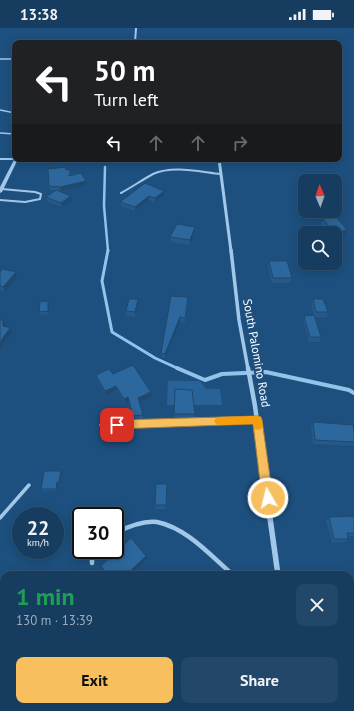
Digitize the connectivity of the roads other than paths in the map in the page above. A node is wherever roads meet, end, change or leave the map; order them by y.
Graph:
1 (136, 28) edge
2 (135, 40) edge
3 (0, 59) edge
4 (12, 59) edge
5 (0, 110) edge
6 (12, 112) edge
7 (0, 133) edge
8 (12, 134) edge
9 (0, 159) edge
10 (12, 159) edge
11 (15, 162) edge
12 (219, 162) edge
13 (221, 174) junction
14 (1, 191) edge
15 (121, 193) dead end
16 (0, 200) edge
17 (257, 420) junction
18 (101, 425) dead end
19 (29, 485) dead end
20 (0, 518) edge
21 (124, 528) edge
22 (92, 559) edge
23 (92, 564) dead end
24 (229, 571) edge
25 (277, 571) edge

1 - 2 street
3 - 4 street
5 - 6 lane
7 - 8 lane
9 - 10 lane
11 - 14 street
12 - 13 street, South Palomino Road
13 - 15 lane
13 - 17 street, South Palomino Road
14 - 16 lane
17 - 18 lane
17 - 25 street, South Palomino Road
19 - 20 lane
21 - 24 lane
22 - 23 lane

